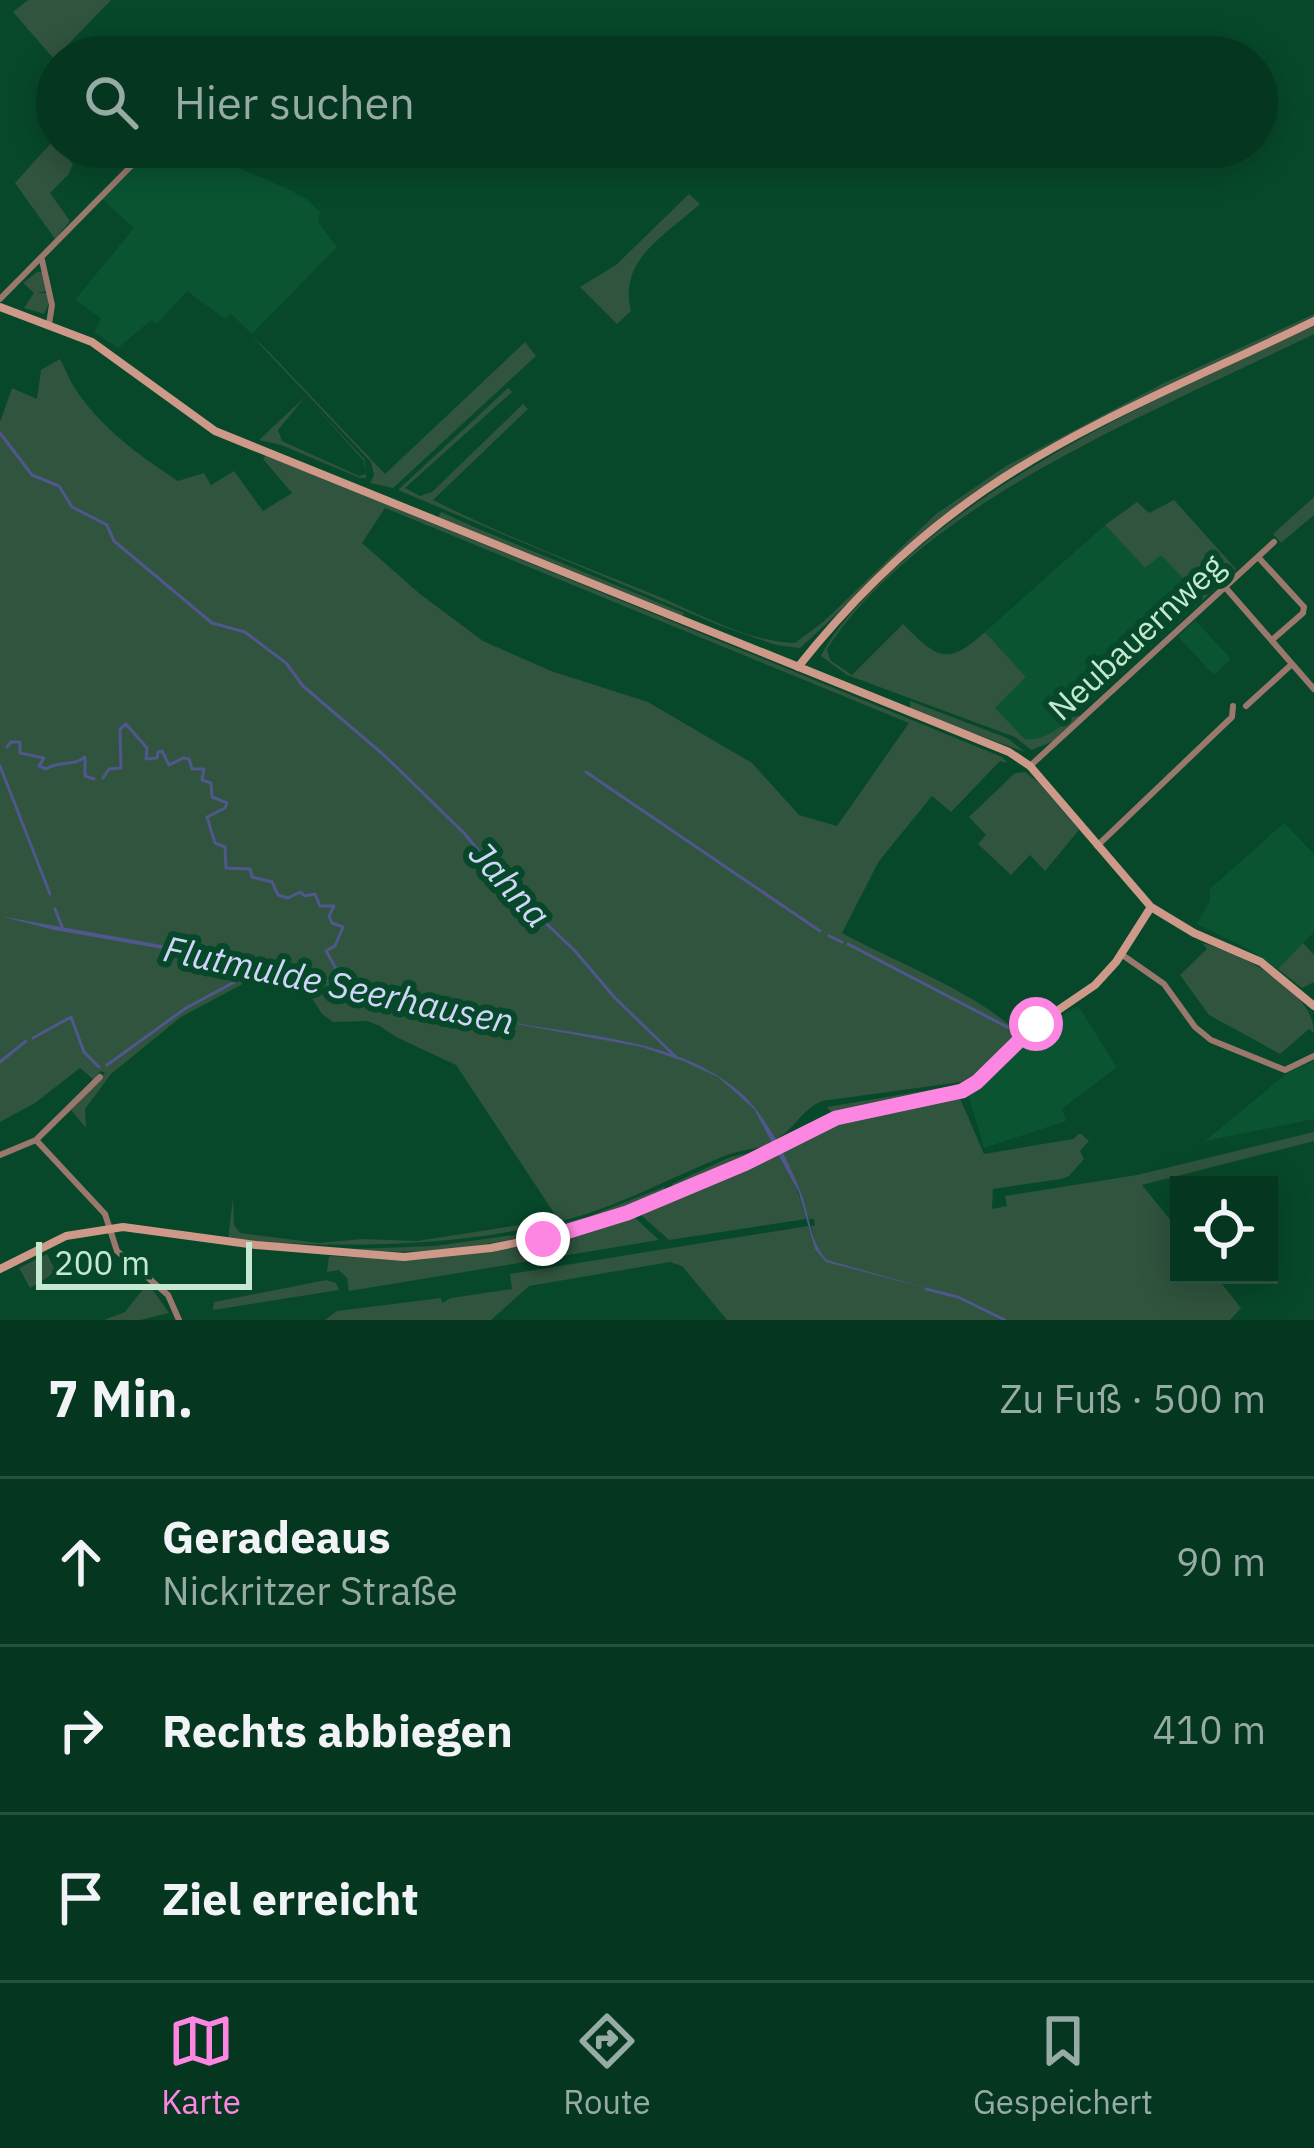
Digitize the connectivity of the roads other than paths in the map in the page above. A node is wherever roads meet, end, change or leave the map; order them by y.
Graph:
1 (130, 168) edge
2 (42, 260) junction
3 (0, 303) edge
4 (1314, 321) edge
5 (49, 324) junction
6 (1274, 542) dead end
7 (1258, 557) junction
8 (1225, 586) junction
9 (1272, 640) junction
10 (1292, 664) junction
11 (798, 667) junction
12 (1314, 688) edge
13 (1233, 706) dead end
14 (1246, 706) dead end
15 (1030, 766) junction
16 (1097, 846) junction
17 (1151, 907) junction
18 (1121, 954) junction
19 (1314, 990) edge
20 (1305, 999) junction
21 (1314, 1006) edge
22 (1314, 1056) edge
23 (100, 1077) dead end
24 (36, 1140) junction
25 (0, 1155) edge
26 (110, 1228) junction
27 (0, 1269) edge
28 (178, 1320) edge

1 - 2 street
2 - 3 street
2 - 5 street
3 - 5 street
4 - 11 street
5 - 11 street
6 - 7 street, Neubauernweg
7 - 8 street, Neubauernweg
7 - 9 street
8 - 9 street
8 - 15 street, Neubauernweg
9 - 10 street
10 - 12 street
10 - 14 street
11 - 15 street
13 - 16 street
15 - 16 street
16 - 17 street
17 - 18 street
17 - 20 street
18 - 22 street
18 - 26 street
19 - 20 street
20 - 21 street
23 - 24 street
24 - 25 street
24 - 26 street
26 - 27 street
26 - 28 street

